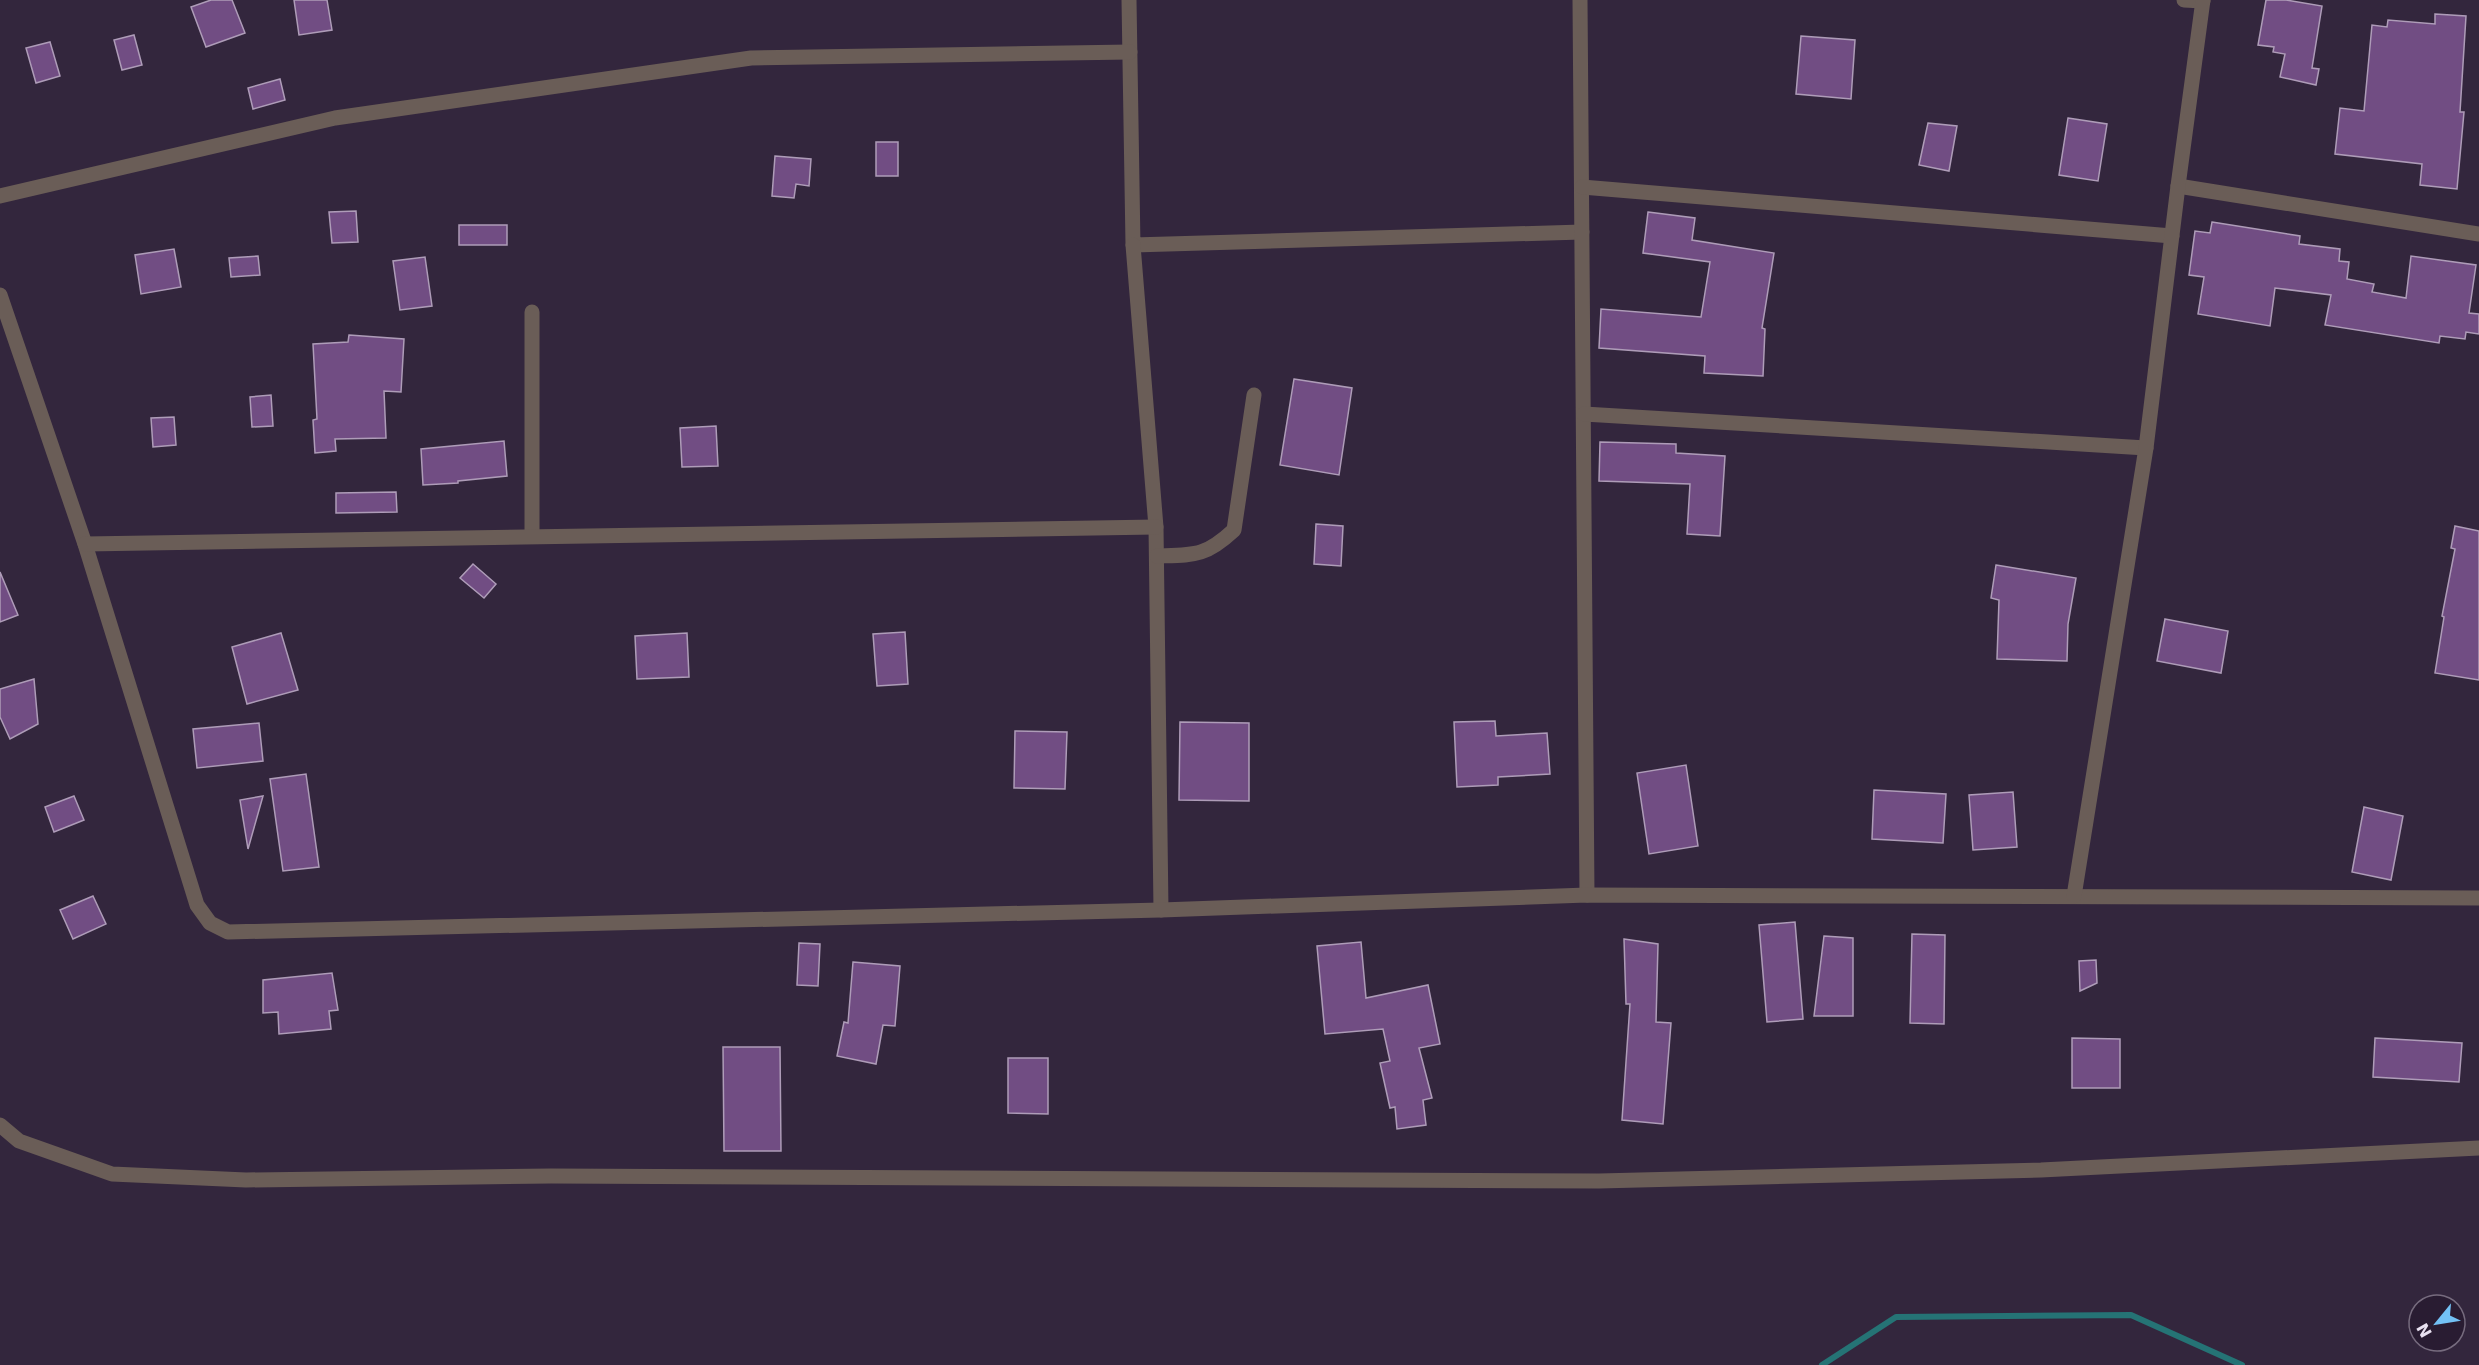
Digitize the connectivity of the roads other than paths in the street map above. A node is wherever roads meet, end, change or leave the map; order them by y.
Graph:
1 (1130, 0) edge
2 (1580, 0) edge
3 (2184, 0) edge
4 (2203, 1) edge
5 (1130, 52) junction
6 (2178, 186) junction
7 (1582, 187) junction
8 (0, 196) edge
9 (1582, 232) junction
10 (2479, 234) edge
11 (2172, 236) junction
12 (1133, 245) junction
13 (0, 295) edge
14 (532, 312) dead end
15 (1254, 395) dead end
16 (1584, 414) junction
17 (2146, 448) junction
18 (1156, 527) junction
19 (532, 536) junction
20 (85, 544) junction
21 (1156, 556) junction
22 (1587, 895) junction
23 (2074, 896) junction
24 (2479, 898) edge
25 (1161, 910) junction
26 (0, 1125) edge
27 (2479, 1148) edge

1 - 5 street
2 - 7 street
3 - 4 street
4 - 6 street
5 - 8 street
5 - 12 street
6 - 10 street
6 - 11 street
7 - 9 street
7 - 11 street
9 - 12 street
9 - 16 street
11 - 17 street
12 - 18 street
13 - 20 street
14 - 19 street
15 - 21 street
16 - 17 street
16 - 22 street
17 - 23 street
18 - 19 street
18 - 21 street
19 - 20 street
20 - 25 street
21 - 25 street
22 - 23 street
22 - 25 street
23 - 24 street
26 - 27 street

